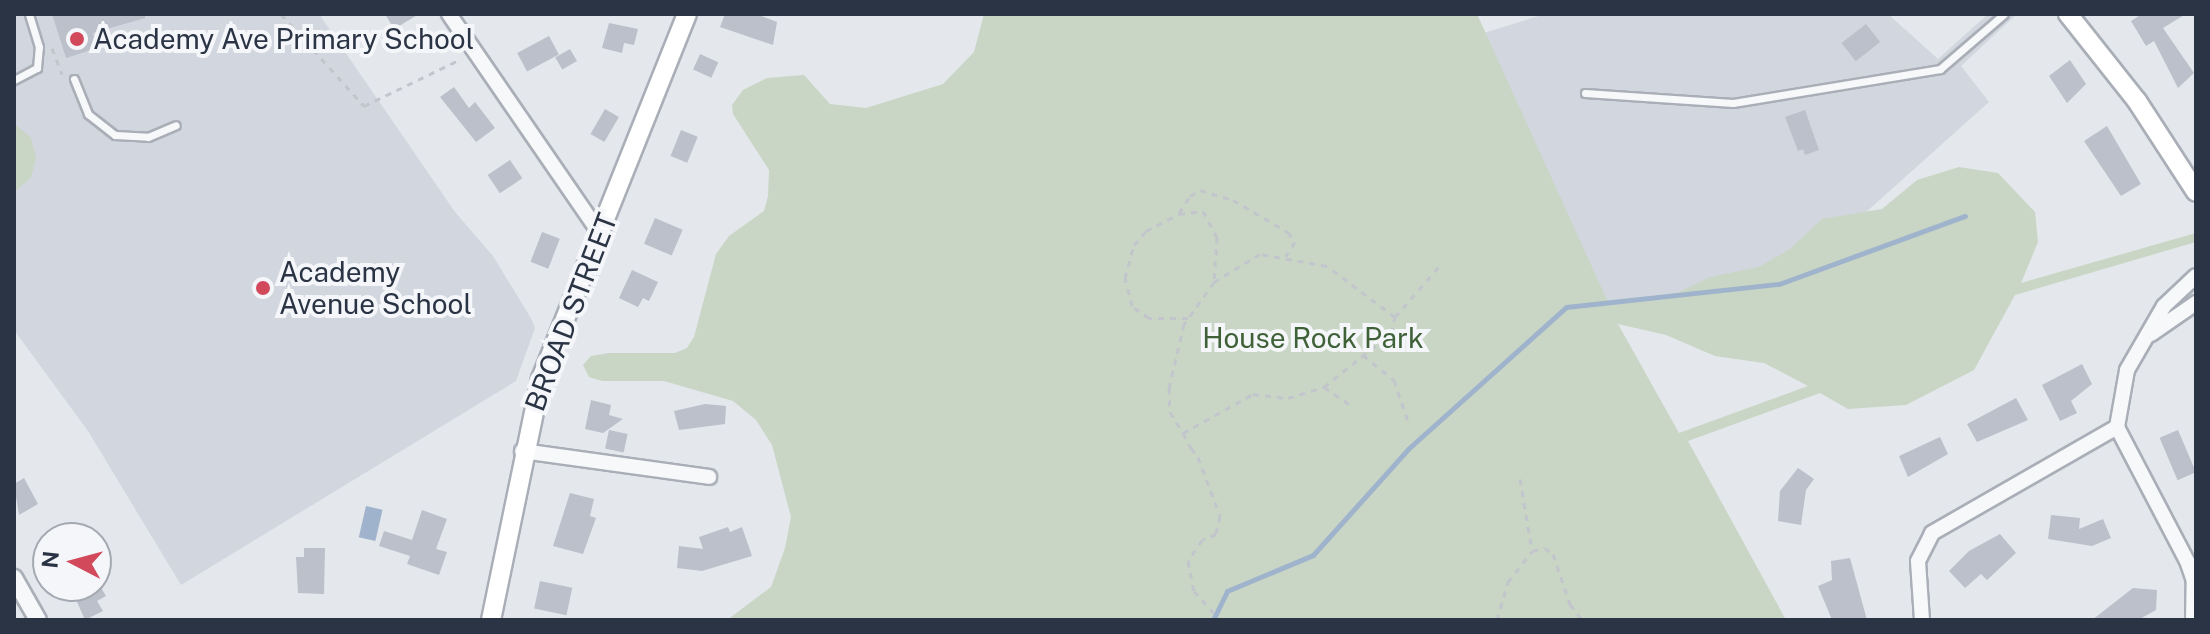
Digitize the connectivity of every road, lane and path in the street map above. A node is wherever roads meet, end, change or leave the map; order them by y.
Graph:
1 (29, 14) edge
2 (281, 14) edge
3 (449, 14) edge
4 (687, 14) edge
5 (2004, 14) edge
6 (2068, 14) edge
7 (49, 39) dead end
8 (475, 51) junction
9 (69, 79) joint
10 (14, 80) edge
11 (1585, 93) dead end
12 (176, 125) dead end
13 (2196, 192) edge
14 (1179, 214) junction
15 (600, 234) junction
16 (1286, 256) junction
17 (1441, 264) dead end
18 (2196, 276) edge
19 (1214, 282) junction
20 (2196, 303) edge
21 (1395, 317) junction
22 (1188, 318) junction
23 (2150, 334) junction
24 (1363, 355) junction
25 (1324, 387) junction
26 (1352, 406) dead end
27 (1409, 424) dead end
28 (2117, 427) junction
29 (1183, 433) junction
30 (522, 451) junction
31 (709, 477) dead end
32 (1520, 479) dead end
33 (1532, 551) junction
34 (14, 578) edge
35 (38, 620) edge
36 (491, 620) edge
37 (1220, 620) edge
38 (1293, 620) edge
39 (1322, 620) edge
40 (1497, 620) edge
41 (1582, 620) edge
42 (1922, 620) edge
43 (2193, 620) edge

1 - 10 lane
2 - 8 path
3 - 8 street
4 - 15 main road, BROAD STREET
5 - 11 lane
6 - 13 main road
7 - 9 path
8 - 15 street
9 - 12 lane
14 - 16 path
14 - 19 path
14 - 22 path
15 - 30 main road, BROAD STREET
16 - 19 path
16 - 21 path
17 - 21 path
18 - 23 street
19 - 22 path
20 - 23 street
21 - 24 path
22 - 29 path
23 - 28 street
24 - 25 path
24 - 27 path
25 - 26 path
25 - 29 path
28 - 42 street
28 - 43 street
29 - 37 path
30 - 31 street
30 - 36 main road, BROAD STREET
32 - 33 path
33 - 40 path
33 - 41 path
34 - 35 street
38 - 39 path

